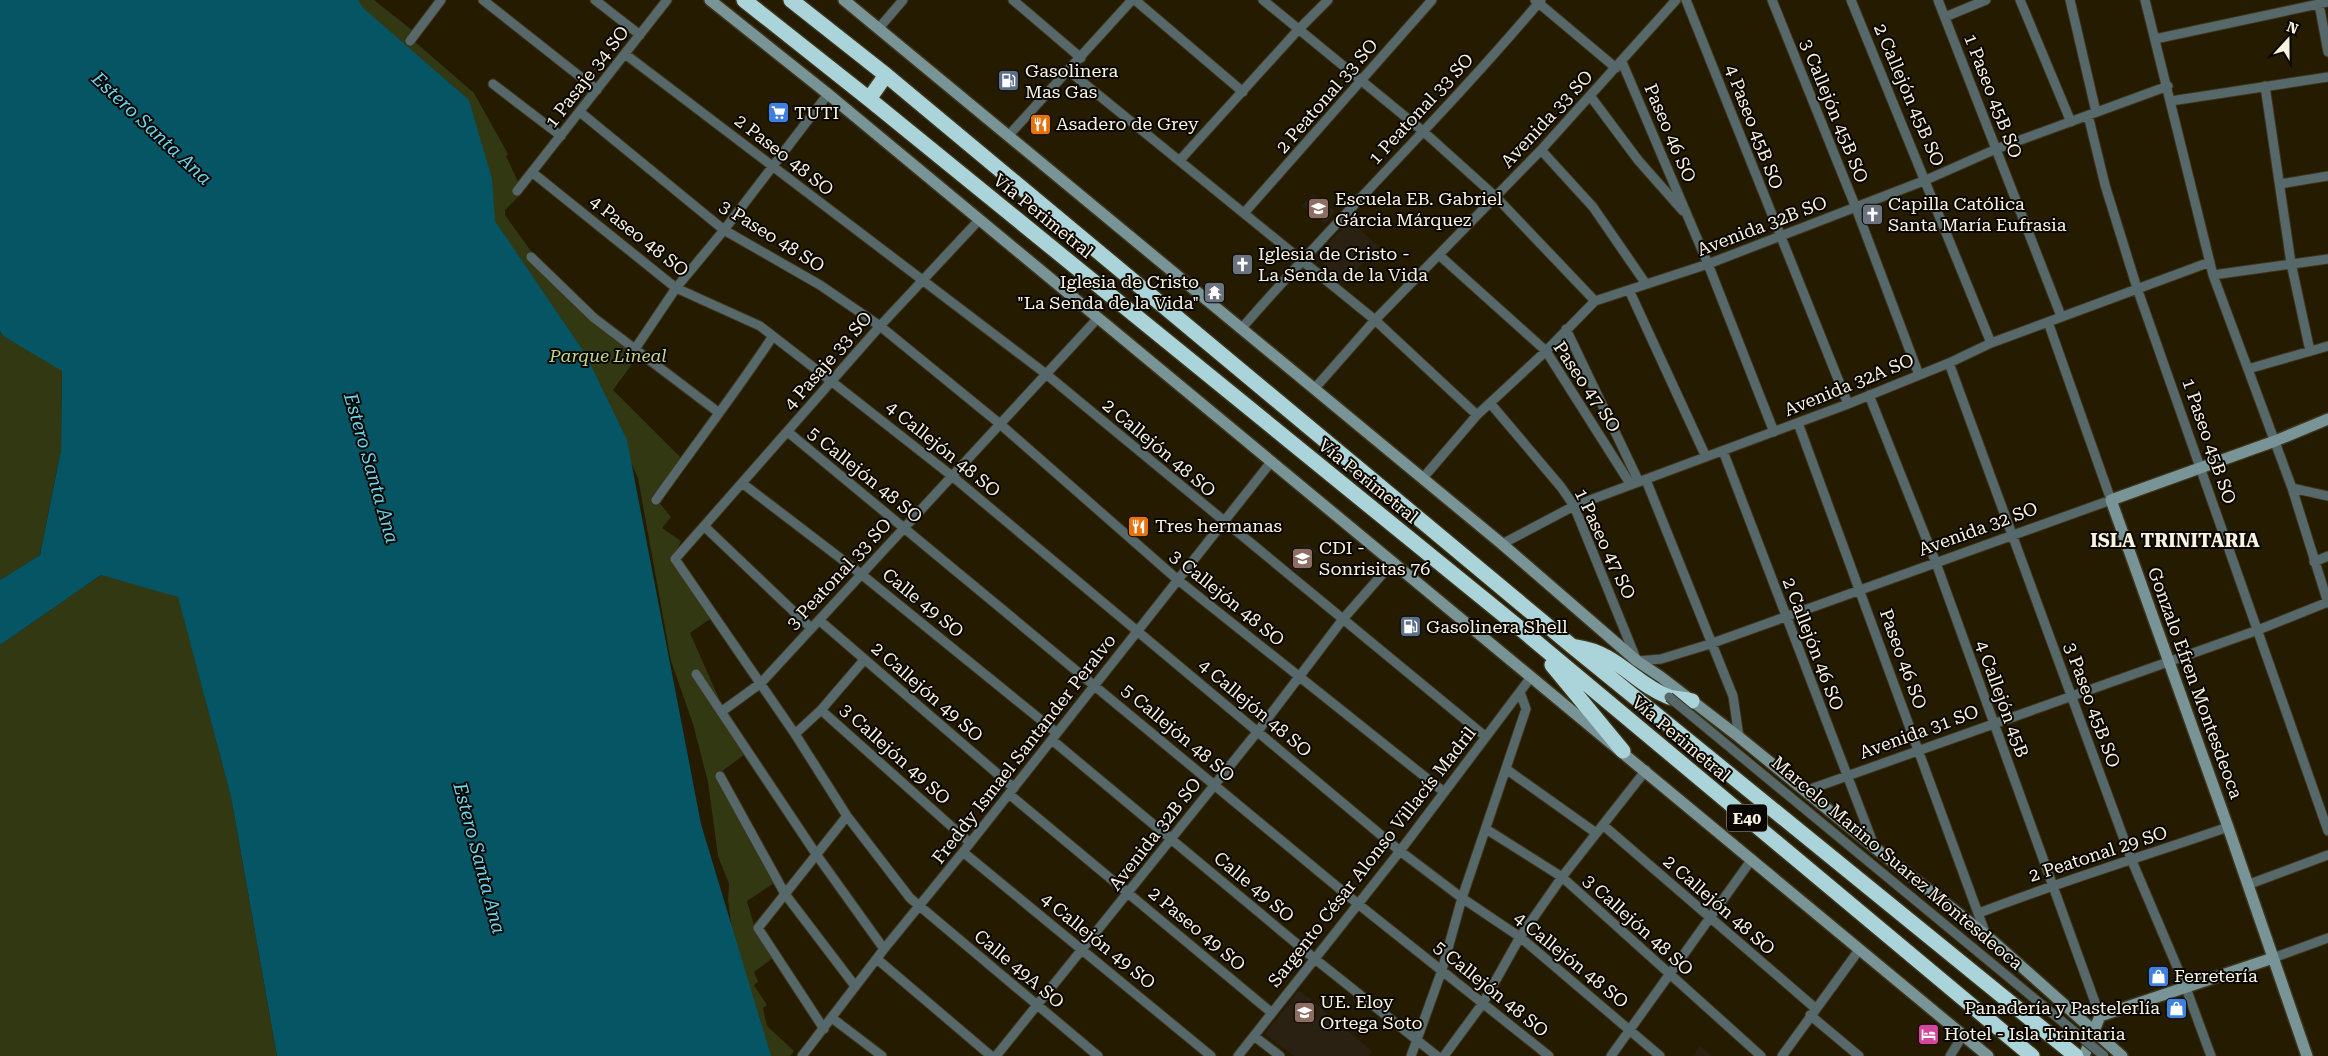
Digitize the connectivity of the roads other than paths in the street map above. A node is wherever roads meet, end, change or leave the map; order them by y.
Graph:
1 (441, 0) edge
2 (483, 0) edge
3 (595, 0) edge
4 (667, 0) edge
5 (710, 0) edge
6 (744, 0) edge
7 (791, 0) edge
8 (844, 0) edge
9 (903, 0) edge
10 (1013, 0) edge
11 (1134, 0) edge
12 (1263, 0) edge
13 (1328, 0) edge
14 (1432, 0) edge
15 (1676, 0) edge
16 (1686, 0) edge
17 (1772, 0) edge
18 (1851, 0) edge
19 (1938, 0) edge
20 (1986, 0) edge
21 (2020, 0) edge
22 (2070, 0) edge
23 (2145, 0) edge
24 (1538, 1) edge
25 (2323, 3) edge
26 (1945, 17) junction
27 (879, 28) junction
28 (1298, 30) junction
29 (640, 35) junction
30 (2155, 39) junction
31 (410, 41) dead end
32 (2328, 52) edge
33 (625, 54) junction
34 (1081, 58) junction
35 (1619, 65) junction
36 (1069, 71) junction
37 (886, 75) junction
38 (2328, 77) edge
39 (1362, 80) junction
40 (493, 84) dead end
41 (2168, 86) junction
42 (2265, 86) junction
43 (598, 90) junction
44 (1244, 92) junction
45 (828, 94) junction
46 (1590, 96) junction
47 (869, 98) junction
48 (2171, 101) junction
49 (580, 112) junction
50 (2092, 114) junction
51 (2071, 122) junction
52 (1424, 132) junction
53 (1009, 135) junction
54 (561, 136) junction
55 (1996, 149) junction
56 (1541, 150) junction
57 (1180, 160) junction
58 (773, 167) junction
59 (533, 173) junction
60 (2328, 176) edge
61 (1926, 180) junction
62 (2280, 184) junction
63 (517, 191) dead end
64 (1496, 197) junction
65 (1856, 208) junction
66 (1245, 212) junction
67 (1688, 216) junction
68 (979, 220) junction
69 (724, 230) junction
70 (1780, 237) junction
71 (1438, 255) junction
72 (531, 257) dead end
73 (1302, 258) junction
74 (2328, 258) edge
75 (2210, 262) junction
76 (2291, 262) junction
77 (1708, 264) junction
78 (2213, 275) junction
79 (923, 282) junction
80 (1646, 284) junction
81 (676, 288) junction
82 (2137, 288) junction
83 (1629, 290) junction
84 (1595, 301) junction
85 (2061, 316) junction
86 (1097, 319) junction
87 (1376, 320) junction
88 (2048, 322) junction
89 (880, 326) junction
90 (1242, 328) junction
91 (1566, 329) junction
92 (773, 336) junction
93 (1991, 343) junction
94 (2328, 346) edge
95 (635, 349) junction
96 (1546, 351) junction
97 (2310, 352) junction
98 (1949, 363) junction
99 (2248, 369) junction
100 (1046, 374) junction
101 (1919, 375) junction
102 (831, 381) junction
103 (1315, 388) junction
104 (1869, 395) junction
105 (1490, 403) junction
106 (1848, 404) junction
107 (718, 412) junction
108 (1477, 414) junction
109 (2328, 419) edge
110 (1798, 423) junction
111 (1000, 424) junction
112 (788, 432) junction
113 (1774, 432) junction
114 (2274, 441) junction
115 (1724, 451) junction
116 (1706, 457) junction
117 (1271, 462) junction
118 (2201, 467) junction
119 (952, 476) junction
120 (1423, 478) junction
121 (1639, 482) junction
122 (742, 483) junction
123 (2292, 488) junction
124 (2328, 496) edge
125 (656, 500) dead end
126 (2111, 500) junction
127 (1574, 506) junction
128 (1223, 523) junction
129 (704, 526) junction
130 (904, 528) junction
131 (2012, 535) junction
132 (1502, 544) junction
133 (2328, 556) edge
134 (1394, 562) junction
135 (1936, 562) junction
136 (2314, 562) junction
137 (860, 574) junction
138 (1178, 580) junction
139 (1860, 590) junction
140 (2328, 603) edge
141 (1785, 617) junction
142 (1343, 619) junction
143 (819, 620) junction
144 (811, 628) junction
145 (1522, 630) junction
146 (2258, 630) junction
147 (1138, 631) junction
148 (1710, 644) junction
149 (1573, 647) junction
150 (864, 660) junction
151 (1637, 661) junction
152 (2168, 661) junction
153 (696, 674) dead end
154 (1531, 677) junction
155 (1300, 678) junction
156 (761, 682) junction
157 (1096, 685) junction
158 (1520, 692) junction
159 (2071, 696) junction
160 (1669, 697) junction
161 (1692, 701) junction
162 (821, 710) junction
163 (721, 712) junction
164 (1993, 722) junction
165 (1258, 731) junction
166 (795, 734) junction
167 (1054, 737) junction
168 (1739, 737) junction
169 (1486, 738) junction
170 (1918, 750) junction
171 (1623, 751) junction
172 (1506, 769) junction
173 (1646, 770) junction
174 (720, 776) dead end
175 (1846, 777) junction
176 (1215, 785) junction
177 (1012, 791) junction
178 (1805, 791) junction
179 (1444, 792) junction
180 (847, 816) junction
181 (1603, 825) junction
182 (2228, 827) junction
183 (1486, 829) junction
184 (2328, 831) edge
185 (1596, 833) junction
186 (1171, 838) junction
187 (970, 843) junction
188 (1875, 848) junction
189 (1400, 851) junction
190 (963, 852) junction
191 (816, 854) junction
192 (2328, 855) edge
193 (1752, 859) junction
194 (2132, 861) junction
195 (1562, 877) junction
196 (2051, 885) junction
197 (2247, 885) junction
198 (785, 894) junction
199 (1129, 894) junction
200 (1462, 898) junction
201 (1358, 904) junction
202 (920, 906) junction
203 (1979, 913) junction
204 (1710, 918) junction
205 (1986, 935) junction
206 (1520, 937) junction
207 (2328, 938) edge
208 (1083, 949) junction
209 (884, 950) junction
210 (1859, 950) junction
211 (2273, 958) junction
212 (877, 959) junction
213 (1315, 959) junction
214 (1442, 970) junction
215 (1669, 975) junction
216 (855, 986) junction
217 (2186, 988) junction
218 (1482, 1003) junction
219 (1038, 1006) junction
220 (1813, 1011) junction
221 (1272, 1013) junction
222 (2100, 1016) junction
223 (832, 1018) junction
224 (824, 1029) junction
225 (1630, 1030) junction
226 (2094, 1032) junction
227 (1962, 1035) junction
228 (1254, 1036) junction
229 (1417, 1039) junction
230 (802, 1056) edge
231 (882, 1056) edge
232 (991, 1056) edge
233 (996, 1056) edge
234 (1098, 1056) edge
235 (1211, 1056) edge
236 (1238, 1056) edge
237 (1280, 1056) edge
238 (1411, 1056) edge
239 (1438, 1056) edge
240 (1444, 1056) edge
241 (1549, 1056) edge
242 (1611, 1056) edge
243 (1660, 1056) edge
244 (1760, 1056) edge
245 (1782, 1056) edge
246 (1859, 1056) edge
247 (1950, 1056) edge
248 (1988, 1056) edge
249 (2032, 1056) edge
250 (2076, 1056) edge
251 (2084, 1056) edge
252 (2104, 1056) edge
253 (2122, 1056) edge
254 (2211, 1056) edge
255 (2307, 1056) edge

1 - 31 street
2 - 43 street
3 - 29 street
4 - 29 street, 1 Pasaje 34 SO
5 - 45 street, E40
6 - 47 highway, Vía Perimetral / E40
7 - 37 highway, Vía Perimetral / E40
8 - 27 street, Vía Perimetral
9 - 27 street
10 - 34 street
11 - 34 street
11 - 44 street
12 - 28 street
13 - 28 street
14 - 39 street, 2 Peatonal 33 SO
15 - 35 street, Avenida 33 SO
16 - 70 street, 4 Paseo 45B SO
17 - 65 street, 3 Callejón 45B SO
18 - 61 street, 2 Callejón 45B SO
19 - 26 street, 1 Paseo 45B SO
20 - 26 street
21 - 51 street
22 - 50 street, 1 Paseo 45B SO
23 - 30 street
24 - 35 street
24 - 52 street, 1 Peatonal 33 SO
25 - 30 street
25 - 32 street
26 - 55 street, 1 Paseo 45B SO
27 - 53 street, Vía Perimetral
28 - 39 street
28 - 44 street
29 - 33 street, 1 Pasaje 34 SO
30 - 41 street
33 - 43 street, 1 Pasaje 34 SO
33 - 58 street, 2 Paseo 48 SO
34 - 36 street
35 - 46 street, Avenida 33 SO
35 - 67 street, Paseo 46 SO
36 - 53 street
36 - 57 street
37 - 47 highway
37 - 149 highway, Vía Perimetral / E40
38 - 42 street
39 - 52 street
39 - 66 street, 2 Peatonal 33 SO
40 - 54 street
41 - 48 street
41 - 50 street, Avenida 32B SO
42 - 48 street
42 - 62 street
43 - 49 street, 1 Pasaje 34 SO
44 - 57 street
45 - 58 street
45 - 68 street, E40
46 - 56 street, Avenida 33 SO
46 - 67 street, Paseo 46 SO
47 - 145 highway, Vía Perimetral / E40
48 - 75 street
49 - 54 street, 1 Pasaje 34 SO
49 - 69 street, 3 Paseo 48 SO
50 - 51 street, Avenida 32B SO
50 - 82 street, 1 Paseo 45B SO
51 - 55 street, Avenida 32B SO
52 - 64 street
52 - 73 street, 1 Peatonal 33 SO
53 - 90 street, Vía Perimetral
54 - 59 street, 1 Pasaje 34 SO
55 - 61 street, Avenida 32B SO
55 - 85 street, 1 Paseo 45B SO
56 - 64 street, Avenida 33 SO
56 - 80 street
57 - 66 street
58 - 69 street
58 - 79 street, 2 Paseo 48 SO
59 - 63 street, 1 Pasaje 34 SO
59 - 81 street, 4 Paseo 48 SO
60 - 62 street
61 - 65 street, Avenida 32B SO
61 - 93 street, 2 Callejón 45B SO
62 - 76 street
64 - 71 street, Avenida 33 SO
64 - 84 street
65 - 70 street, Avenida 32B SO
65 - 101 street, 3 Callejón 45B SO
66 - 73 street
67 - 77 street, Paseo 46 SO
68 - 79 street, 4 Pasaje 33 SO
68 - 86 street, E40
69 - 81 street
69 - 89 street, 3 Paseo 48 SO
70 - 77 street, Avenida 32B SO
70 - 106 street, 4 Paseo 45B SO
71 - 87 street, Avenida 33 SO
71 - 96 street, Paseo 47 SO
72 - 95 street
73 - 87 street
73 - 90 street, 1 Peatonal 33 SO
74 - 76 street
75 - 78 street
75 - 82 street, Avenida 32A SO
76 - 78 street
76 - 97 street
77 - 80 street, Avenida 32B SO
77 - 113 street, Paseo 46 SO
78 - 99 street
79 - 89 street, 4 Pasaje 33 SO
79 - 100 street, 2 Callejón 48 SO
80 - 83 street, Avenida 32B SO
81 - 92 street, 4 Paseo 48 SO
81 - 95 street
82 - 85 street, Avenida 32A SO
82 - 118 street, 1 Paseo 45B SO
83 - 84 street, Avenida 32B SO
83 - 116 street
84 - 91 street, Avenida 32B SO
85 - 88 street, Avenida 32A SO
86 - 100 street, 3 Peatonal 33 SO
86 - 117 street, E40
87 - 103 street, Avenida 33 SO
87 - 108 street
88 - 93 street, Avenida 32A SO
88 - 126 street, Gonzalo Efren Montesdeoca
89 - 102 street, 4 Pasaje 33 SO
89 - 111 street, 3 Callejón 48 SO
90 - 103 street, Vía Perimetral
91 - 96 street, Avenida 32B SO
91 - 121 street, Paseo 47 SO
92 - 102 street, 4 Paseo 48 SO
92 - 107 street
93 - 98 street, Avenida 32A SO
94 - 97 street
95 - 107 street
96 - 105 street, Avenida 32B SO
96 - 121 street, Paseo 47 SO
97 - 99 street
98 - 101 street, Avenida 32A SO
98 - 131 street, 3 Paseo 45B SO
99 - 114 street
100 - 111 street, 3 Peatonal 33 SO
100 - 128 street, 2 Callejón 48 SO
101 - 104 street, Avenida 32A SO
102 - 112 street, 4 Pasaje 33 SO
102 - 119 street, 4 Callejón 48 SO
103 - 120 street, Vía Perimetral
104 - 106 street, Avenida 32A SO
104 - 135 street, 4 Callejón 45B
105 - 108 street, Avenida 32B SO
105 - 127 street, 1 Paseo 47 SO
106 - 110 street, Avenida 32A SO
107 - 125 street
108 - 120 street, Avenida 32B SO
109 - 114 street, Avenida 32 SO
110 - 113 street, Avenida 32A SO
110 - 139 street, Paseo 46 SO
111 - 119 street, 3 Peatonal 33 SO
111 - 138 street, 3 Callejón 48 SO
112 - 122 street, 4 Pasaje 33 SO
112 - 130 street, 5 Callejón 48 SO
113 - 115 street, Avenida 32A SO
114 - 118 street, Avenida 32 SO
114 - 123 street
115 - 116 street, Avenida 32A SO
115 - 141 street, 2 Callejón 46 SO
116 - 121 street, Avenida 32A SO
117 - 128 street, Freddy Ismael Santander Peralvo
117 - 134 street, E40
118 - 126 street, Avenida 32 SO
118 - 146 street, 1 Paseo 45B SO
119 - 130 street, 3 Peatonal 33 SO
119 - 147 street, 4 Callejón 48 SO
120 - 132 street, Vía Perimetral
121 - 127 street, Avenida 32A SO
121 - 148 street, Paseo 47 SO
122 - 129 street, 4 Pasaje 33 SO
122 - 137 street, Calle 49 SO
123 - 124 street
123 - 136 street
126 - 131 street, Avenida 32 SO
126 - 152 street, Gonzalo Efren Montesdeoca
127 - 132 street, Avenida 32A SO
127 - 151 street, 1 Paseo 47 SO
128 - 138 street, Freddy Ismael Santander Peralvo
128 - 142 street, 2 Callejón 48 SO
129 - 144 street
129 - 156 street, 4 Pasaje 33 SO
130 - 137 street, 3 Peatonal 33 SO
130 - 157 street, 5 Callejón 48 SO
131 - 135 street, Avenida 32 SO
131 - 159 street, 3 Paseo 45B SO
132 - 151 street, Vía Perimetral
133 - 136 street
134 - 142 street, Avenida 32B SO
134 - 154 street, E40
135 - 139 street, Avenida 32 SO
135 - 164 street, 4 Callejón 45B
136 - 140 street
137 - 143 street, 3 Peatonal 33 SO
137 - 167 street, Calle 49 SO
138 - 147 street, Freddy Ismael Santander Peralvo
138 - 155 street, 3 Callejón 48 SO
139 - 141 street, Avenida 32 SO
139 - 170 street, Paseo 46 SO
140 - 146 street, Avenida 31 SO
141 - 148 street, Avenida 32 SO
141 - 175 street, 2 Callejón 46 SO
142 - 155 street, Avenida 32B SO
142 - 169 street, 2 Callejón 48 SO
143 - 144 street, 3 Peatonal 33 SO
143 - 150 street, 2 Callejón 49 SO
144 - 156 street, 3 Peatonal 33 SO
145 - 171 highway
145 - 249 highway, Vía Perimetral / E40
146 - 152 street, Avenida 31 SO
146 - 184 street, 1 Paseo 45B SO
147 - 157 street, Freddy Ismael Santander Peralvo
147 - 165 street, 4 Callejón 48 SO
148 - 151 street, Avenida 32 SO
148 - 168 street, Paseo 47 SO
149 - 160 highway
149 - 250 highway, Vía Perimetral / E40
150 - 162 street
150 - 177 street, 2 Callejón 49 SO
151 - 161 street, Vía Perimetral
152 - 159 street, Avenida 31 SO
152 - 182 street, Gonzalo Efren Montesdeoca
153 - 163 street
154 - 158 street, Sargento César Alonso Villacís Madril
154 - 171 street, E40
155 - 165 street, Avenida 32B SO
155 - 179 street, 3 Callejón 48 SO
156 - 163 street, 3 Peatonal 33 SO
156 - 166 street, Calle 49A SO
157 - 167 street, Freddy Ismael Santander Peralvo
157 - 176 street, 5 Callejón 48 SO
158 - 169 street, Sargento César Alonso Villacís Madril
158 - 172 street
159 - 164 street, Avenida 31 SO
159 - 194 street, 3 Paseo 45B SO
160 - 161 highway
160 - 252 street, Marcelo Marino Suarez Montesdeoca, bridge
161 - 168 street, Vía Perimetral
162 - 166 street
162 - 187 street, 3 Callejón 49 SO
163 - 191 street
164 - 170 street, Avenida 31 SO
164 - 196 street, 4 Callejón 45B
165 - 176 street, Avenida 32B SO
165 - 189 street, 4 Callejón 48 SO
166 - 180 street, Calle 49A SO
167 - 177 street, Freddy Ismael Santander Peralvo
167 - 186 street, Calle 49 SO
168 - 178 street, Vía Perimetral
169 - 179 street, Sargento César Alonso Villacís Madril
170 - 175 street, Avenida 31 SO
170 - 203 street, Paseo 46 SO
171 - 173 street, E40
172 - 183 street
172 - 185 street
173 - 181 street
173 - 193 street, E40
174 - 198 street
175 - 178 street, Avenida 31 SO
175 - 188 street, 2 Callejón 46 SO
176 - 186 street, Avenida 32B SO
176 - 201 street, 5 Callejón 48 SO
177 - 187 street, Freddy Ismael Santander Peralvo
177 - 199 street, 2 Paseo 49 SO
178 - 188 street, Vía Perimetral
179 - 189 street, Sargento César Alonso Villacís Madril
180 - 191 street
180 - 202 street, Calle 49A SO
181 - 185 street
181 - 204 street, 2 Callejón 48 SO
182 - 194 street, 2 Peatonal 29 SO
182 - 197 street, Gonzalo Efren Montesdeoca
183 - 195 street, 3 Callejón 48 SO
183 - 200 street
185 - 195 street
186 - 199 street, Avenida 32B SO
186 - 213 street, Calle 49 SO
187 - 190 street, Freddy Ismael Santander Peralvo
188 - 205 street, Vía Perimetral
189 - 200 street, 4 Callejón 48 SO
189 - 201 street, Sargento César Alonso Villacís Madril
190 - 202 street, Freddy Ismael Santander Peralvo
190 - 208 street, 4 Callejón 49 SO
191 - 198 street
191 - 209 street
192 - 197 street
193 - 204 street
193 - 210 street, E40
194 - 196 street, 2 Peatonal 29 SO
194 - 217 street, 3 Paseo 45B SO
195 - 206 street
195 - 215 street, 3 Callejón 48 SO
196 - 203 street, 2 Peatonal 29 SO
196 - 222 street, 4 Callejón 45B
197 - 211 street, Gonzalo Efren Montesdeoca
198 - 216 street
198 - 224 street
199 - 208 street, Avenida 32B SO
199 - 221 street, 2 Paseo 49 SO
200 - 206 street, 4 Callejón 48 SO
200 - 214 street
201 - 213 street, Sargento César Alonso Villacís Madril
201 - 214 street, 5 Callejón 48 SO
202 - 209 street, Freddy Ismael Santander Peralvo
202 - 219 street, Calle 49A SO
203 - 205 street, Paseo 46 SO
204 - 215 street
204 - 220 street, 2 Callejón 48 SO
205 - 226 street, Vía Perimetral
206 - 218 street
206 - 225 street, 4 Callejón 48 SO
207 - 211 street
208 - 219 street, Avenida 32B SO
208 - 235 street, 4 Callejón 49 SO
209 - 212 street, Freddy Ismael Santander Peralvo
210 - 220 street
210 - 227 street, E40
211 - 217 street
211 - 255 street, Gonzalo Efren Montesdeoca
212 - 216 street, Freddy Ismael Santander Peralvo
212 - 232 street
213 - 221 street, Sargento César Alonso Villacís Madril
213 - 229 street, Calle 49 SO
214 - 218 street, 5 Callejón 48 SO
214 - 229 street
215 - 225 street
215 - 244 street, 3 Callejón 48 SO
216 - 223 street, Freddy Ismael Santander Peralvo
217 - 222 street
217 - 254 street, 3 Paseo 45B SO
218 - 240 street
218 - 241 street, 5 Callejón 48 SO
219 - 233 street, Avenida 32B SO
219 - 234 street, Calle 49A SO
220 - 245 street
220 - 246 street, 2 Callejón 48 SO
221 - 228 street, Sargento César Alonso Villacís Madril
222 - 226 street
223 - 224 street, Freddy Ismael Santander Peralvo
223 - 231 street
224 - 230 street, Freddy Ismael Santander Peralvo
225 - 242 street
225 - 243 street, 4 Callejón 48 SO
226 - 251 street
226 - 253 street, Vía Perimetral
227 - 247 street
227 - 248 street, E40
228 - 236 street, Sargento César Alonso Villacís Madril
228 - 237 street
229 - 238 street
229 - 239 street, Calle 49 SO

